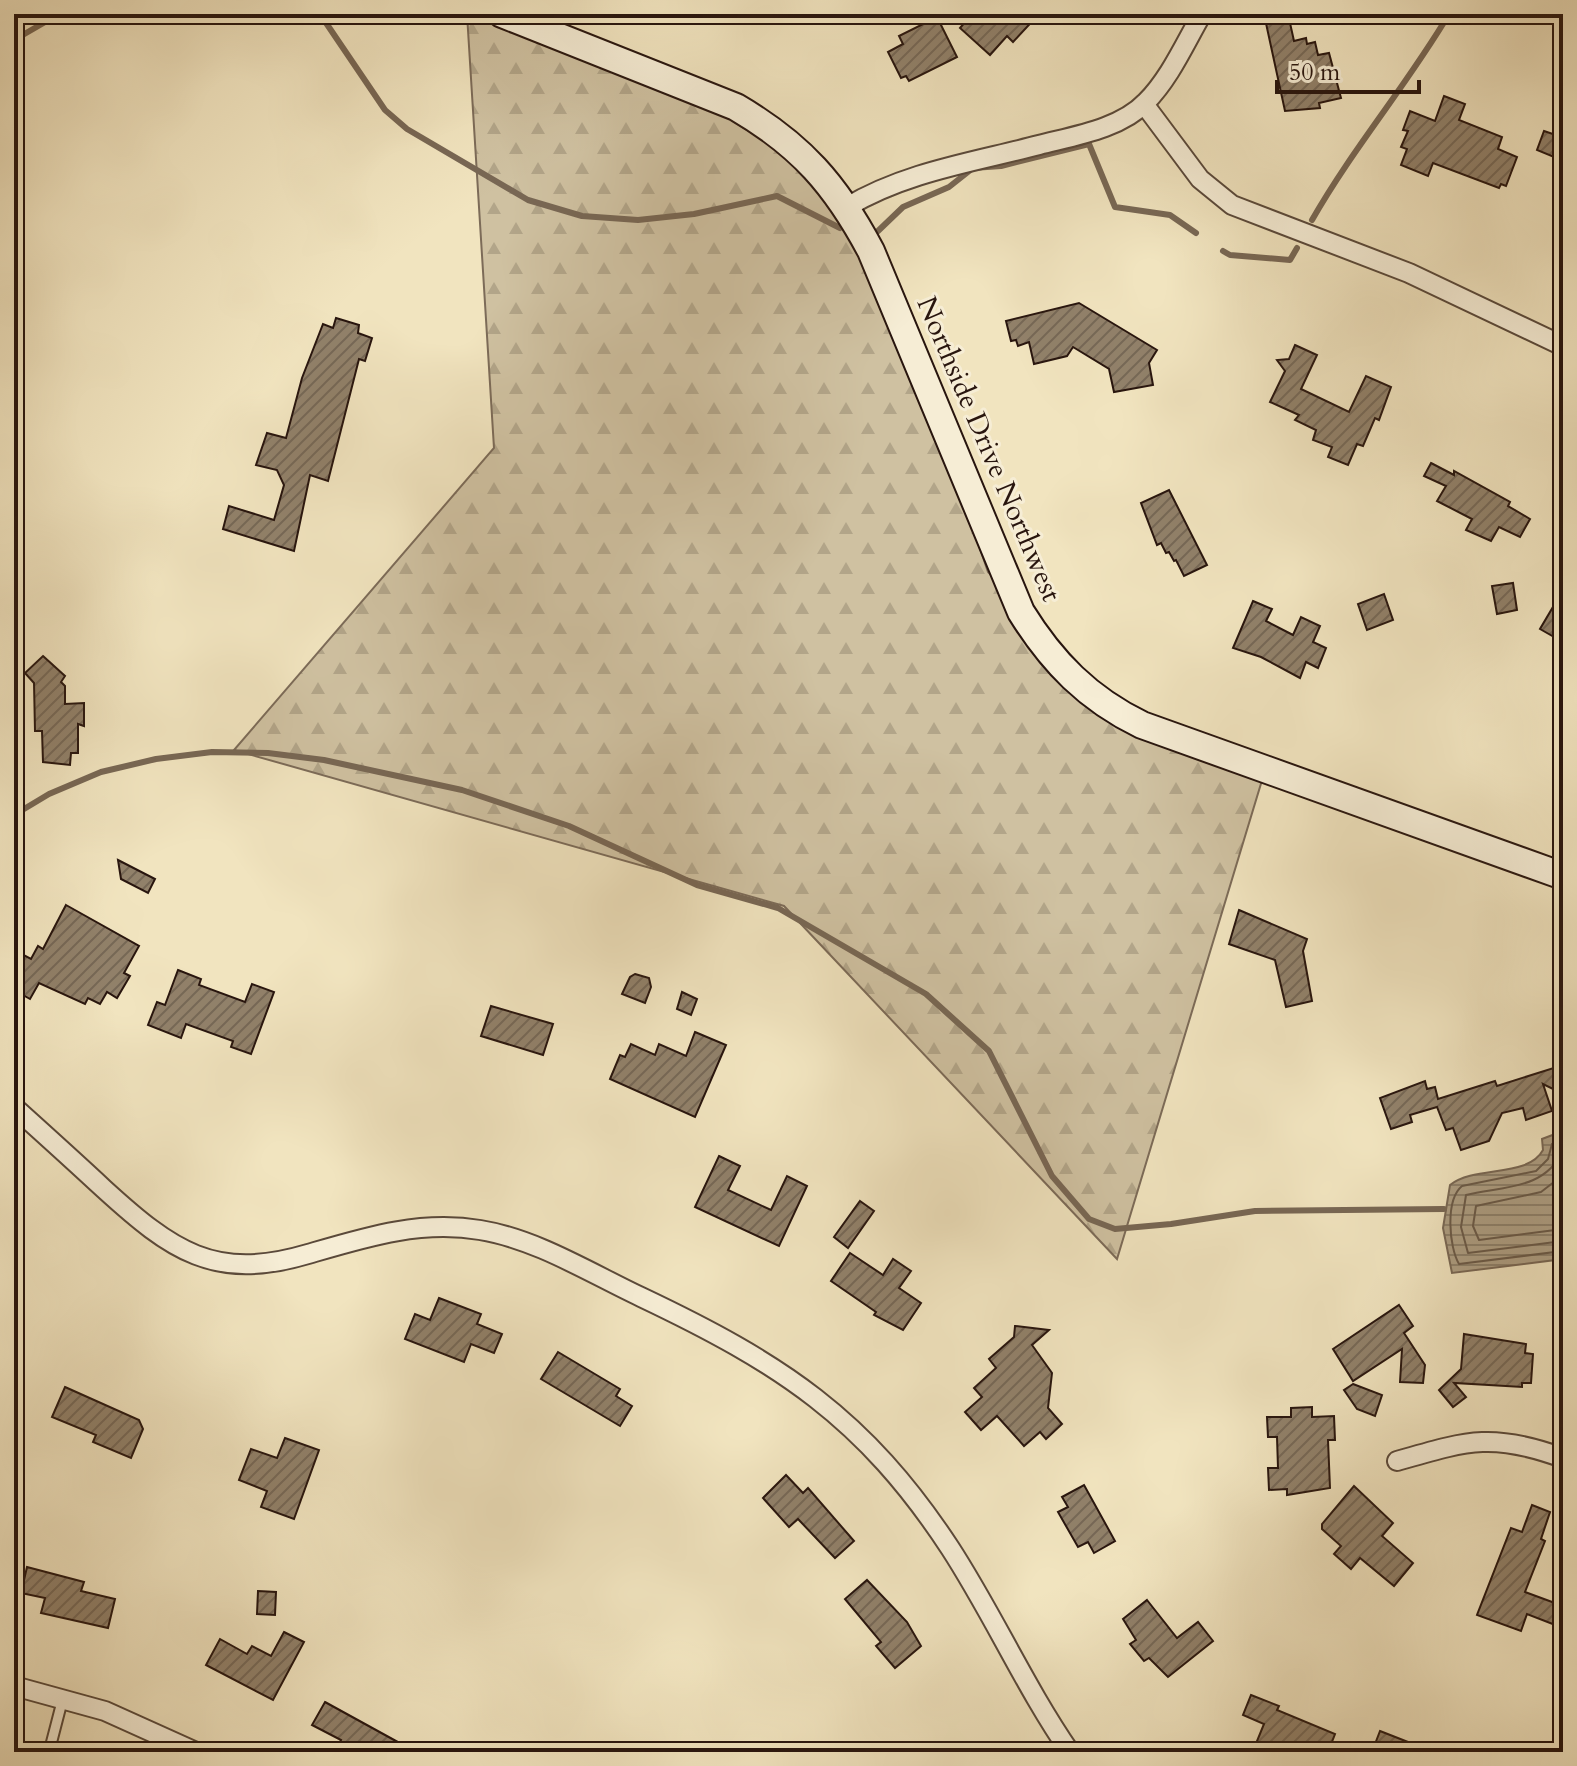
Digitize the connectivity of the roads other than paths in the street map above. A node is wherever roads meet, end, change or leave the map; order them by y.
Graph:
1 (502, 14) edge
2 (1202, 14) edge
3 (1144, 104) junction
4 (847, 207) junction
5 (1563, 346) edge
6 (1563, 876) edge
7 (14, 1107) edge
8 (1563, 1458) edge
9 (1397, 1461) dead end
10 (14, 1686) edge
11 (63, 1698) junction
12 (49, 1752) edge
13 (196, 1752) edge
14 (1070, 1752) edge

1 - 4 street, Northside Drive Northwest
2 - 3 street
3 - 4 street
3 - 5 street
4 - 6 street, Northside Drive Northwest
7 - 14 street
8 - 9 street
10 - 11 street
11 - 12 lane
11 - 13 street

